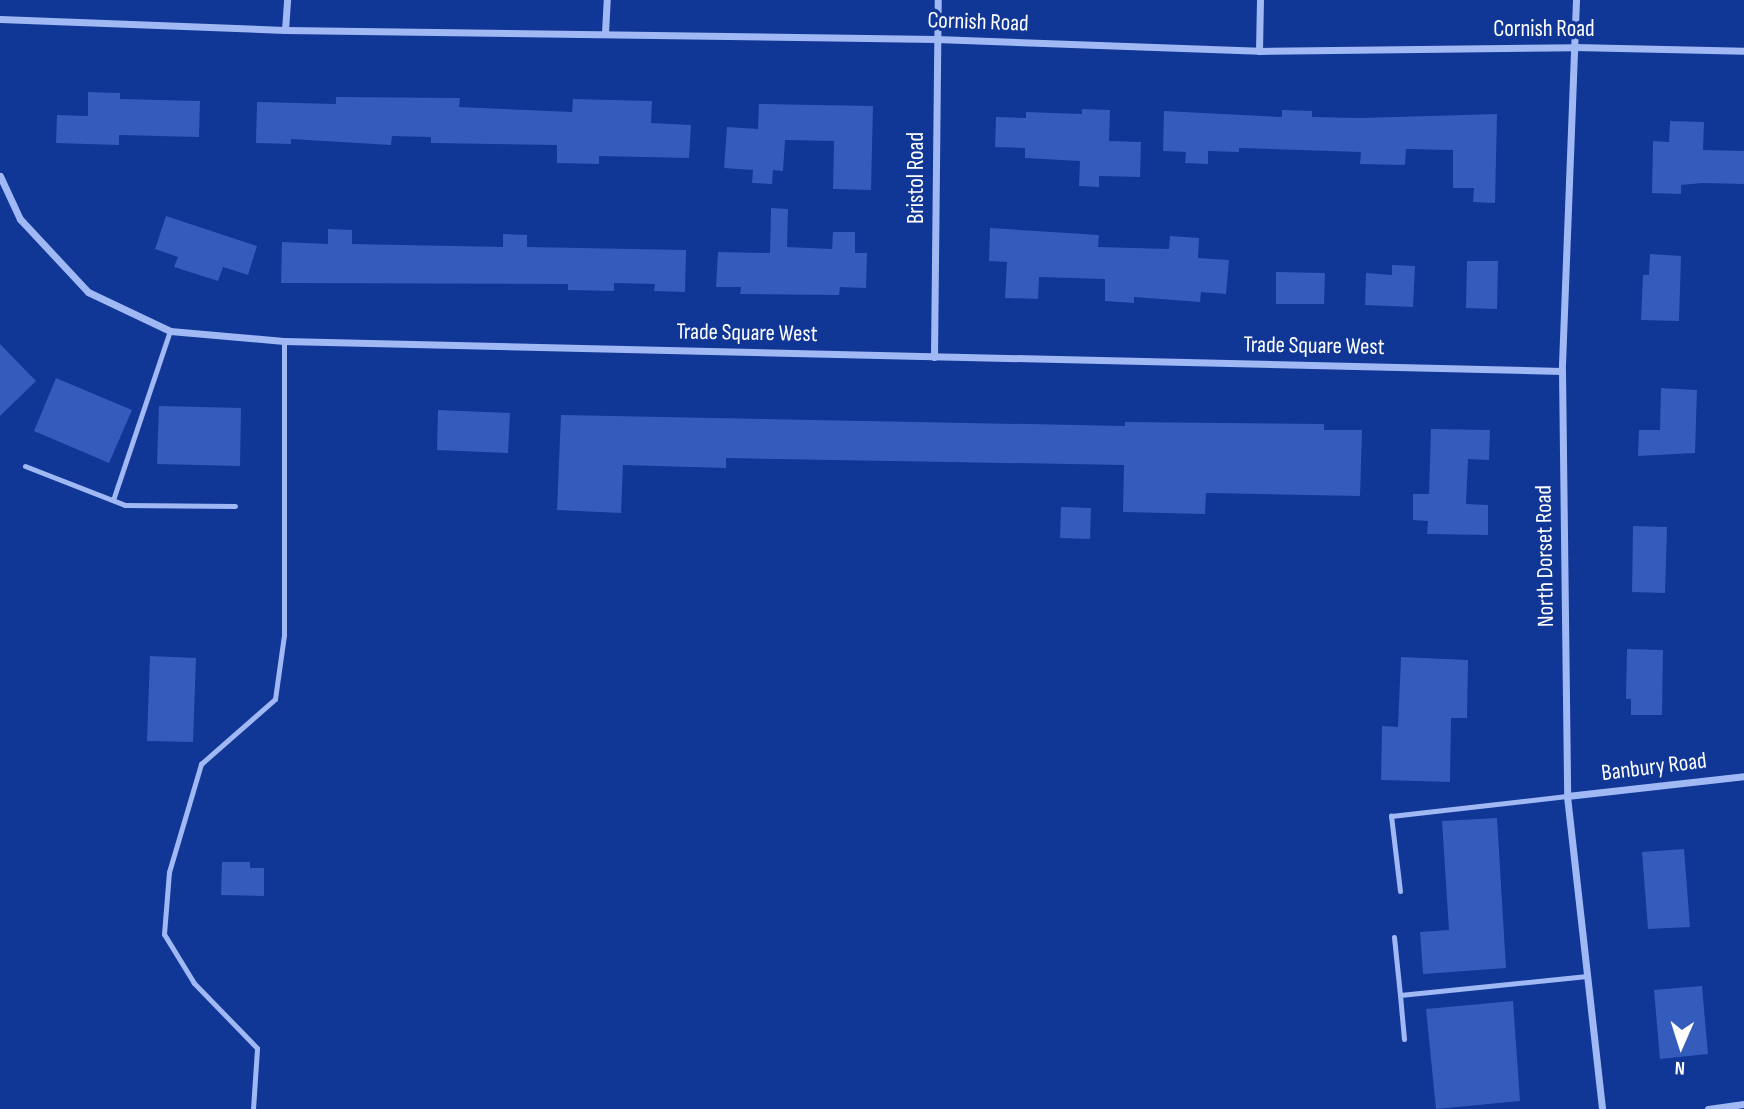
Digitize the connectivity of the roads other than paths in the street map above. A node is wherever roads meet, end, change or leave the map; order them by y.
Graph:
1 (286, 0) edge
2 (607, 0) edge
3 (937, 0) edge
4 (1260, 0) edge
5 (1576, 0) edge
6 (0, 19) edge
7 (285, 30) junction
8 (606, 33) junction
9 (936, 39) junction
10 (1574, 47) junction
11 (1259, 51) junction
12 (1744, 51) edge
13 (0, 176) edge
14 (170, 331) junction
15 (284, 341) junction
16 (934, 357) junction
17 (1562, 371) junction
18 (24, 466) dead end
19 (113, 500) junction
20 (235, 506) dead end
21 (1744, 776) edge
22 (1567, 796) junction
23 (1400, 891) dead end
24 (1394, 937) dead end
25 (1587, 976) junction
26 (1400, 996) junction
27 (1404, 1039) dead end
28 (1744, 1104) edge
29 (253, 1109) edge
30 (1602, 1109) edge
31 (1708, 1109) edge

1 - 7 street
2 - 8 street
3 - 9 street, Bristol Road
4 - 11 street
5 - 10 street, North Dorset Road
6 - 7 street, Cornish Road
7 - 8 street, Cornish Road
8 - 9 street, Cornish Road
9 - 11 street, Cornish Road
9 - 16 street, Bristol Road
10 - 11 street, Cornish Road
10 - 12 street, Cornish Road
10 - 17 street, North Dorset Road
13 - 14 street, Trade Square West
14 - 15 street, Trade Square West
14 - 19 lane
15 - 16 street, Trade Square West
15 - 29 lane
16 - 17 street, Trade Square West
17 - 22 street, North Dorset Road
18 - 19 lane
19 - 20 lane
21 - 22 street, Banbury Road
22 - 23 lane
22 - 25 street, North Dorset Road
24 - 26 lane
25 - 26 lane
25 - 30 street, North Dorset Road
26 - 27 lane
28 - 31 street

